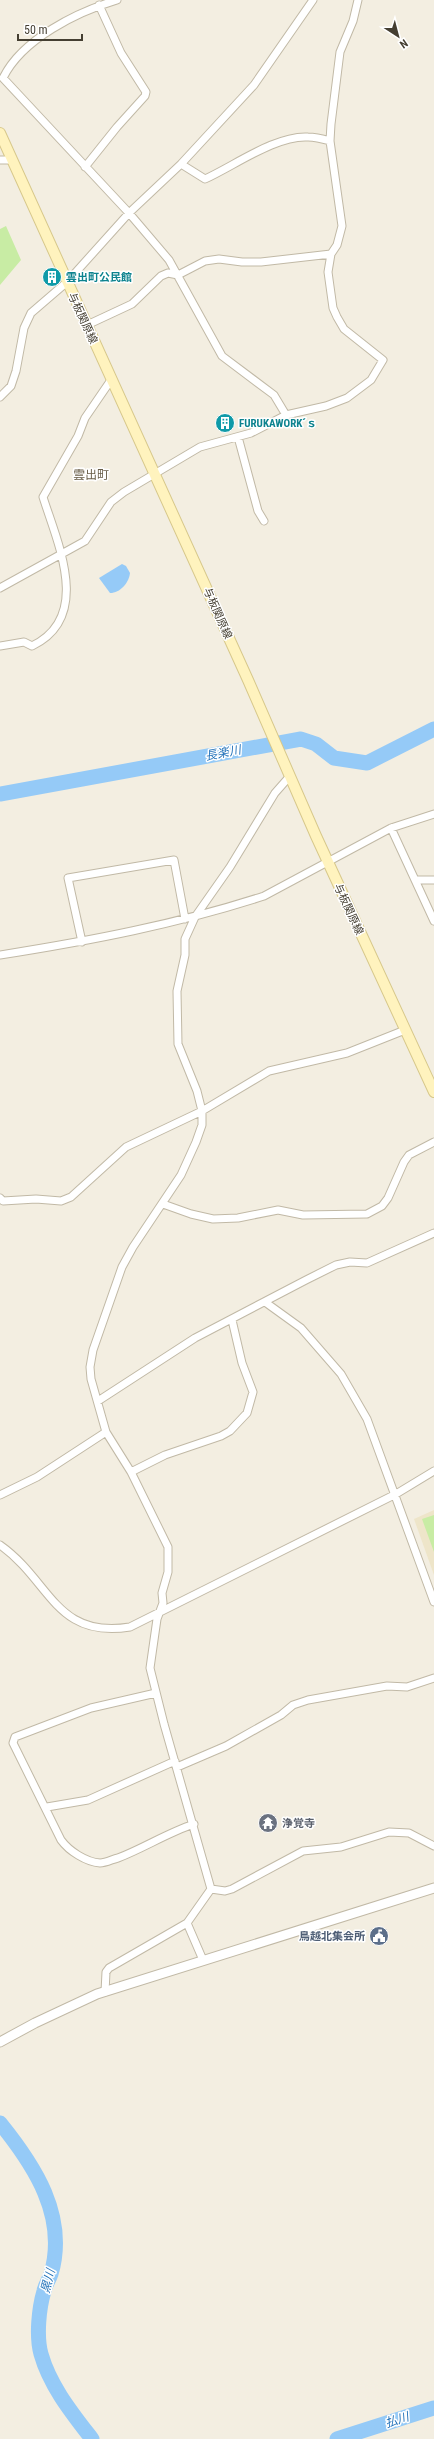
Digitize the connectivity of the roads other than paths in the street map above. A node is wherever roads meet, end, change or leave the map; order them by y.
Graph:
1 (117, 0) edge
2 (313, 0) edge
3 (358, 0) edge
4 (99, 5) junction
5 (1, 77) edge
6 (0, 133) edge
7 (330, 141) junction
8 (0, 160) edge
9 (12, 160) junction
10 (181, 164) junction
11 (85, 166) junction
12 (129, 213) junction
13 (331, 254) junction
14 (178, 275) junction
15 (67, 282) junction
16 (87, 325) junction
17 (111, 380) junction
18 (0, 397) edge
19 (286, 415) junction
20 (238, 437) junction
21 (154, 476) junction
22 (264, 521) dead end
23 (60, 555) junction
24 (0, 588) edge
25 (0, 646) edge
26 (290, 776) junction
27 (434, 814) edge
28 (391, 828) junction
29 (328, 863) junction
30 (416, 880) junction
31 (434, 880) edge
32 (194, 917) junction
33 (185, 919) junction
34 (434, 921) edge
35 (82, 942) junction
36 (0, 955) edge
37 (405, 1030) junction
38 (434, 1092) edge
39 (202, 1111) junction
40 (434, 1142) edge
41 (0, 1198) edge
42 (163, 1204) junction
43 (434, 1233) edge
44 (265, 1302) junction
45 (232, 1320) junction
46 (98, 1401) junction
47 (106, 1432) junction
48 (434, 1470) edge
49 (131, 1472) junction
50 (0, 1494) edge
51 (396, 1494) junction
52 (0, 1545) edge
53 (434, 1602) edge
54 (159, 1611) junction
55 (434, 1678) edge
56 (156, 1692) junction
57 (176, 1764) junction
58 (47, 1807) junction
59 (194, 1824) junction
60 (434, 1846) edge
61 (434, 1888) edge
62 (211, 1889) junction
63 (187, 1923) junction
64 (203, 1960) junction
65 (105, 1992) junction
66 (0, 2042) edge

1 - 4 street
2 - 10 street
3 - 7 street
4 - 5 street
4 - 11 street
5 - 11 street
6 - 9 main road, 与板関原線
7 - 10 street
7 - 13 street
8 - 9 street
9 - 15 main road, 与板関原線
10 - 12 street
11 - 12 street
12 - 14 street
12 - 15 street
13 - 14 street
13 - 19 street
14 - 16 street
14 - 19 street
15 - 16 main road, 与板関原線
15 - 18 street
16 - 17 main road, 与板関原線
17 - 21 main road, 与板関原線
17 - 23 street
19 - 20 street
20 - 21 street
20 - 22 street
21 - 23 street
21 - 26 main road, 与板関原線
23 - 24 street
23 - 25 street
26 - 29 main road, 与板関原線
26 - 32 street
27 - 28 street
28 - 29 street
28 - 30 street
29 - 32 street
29 - 37 main road, 与板関原線
30 - 31 street
30 - 34 street
32 - 33 street
32 - 39 street
33 - 35 street
33 - 35 street
35 - 36 street
37 - 38 main road, 与板関原線
37 - 39 street
39 - 41 street
39 - 42 street
40 - 42 street
42 - 46 street
43 - 44 street
44 - 45 street
44 - 51 street
45 - 46 street
45 - 49 street
46 - 47 street
47 - 49 street
47 - 50 street
48 - 51 street
49 - 54 street
51 - 53 street
51 - 54 street
52 - 54 street
54 - 56 street
55 - 57 street
56 - 57 street
56 - 58 street
57 - 58 street
57 - 59 street
58 - 59 street
59 - 62 street
60 - 62 street
61 - 64 street
62 - 63 street
63 - 64 street
63 - 65 street
64 - 65 street
65 - 66 street

